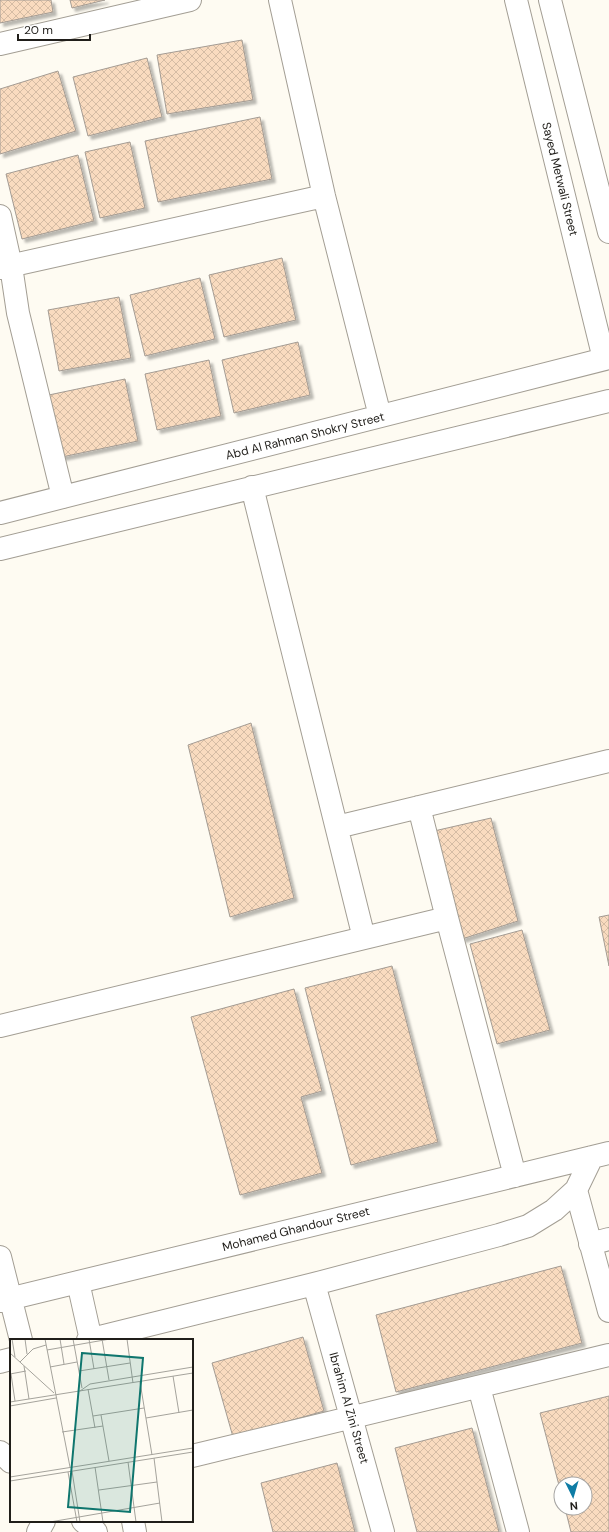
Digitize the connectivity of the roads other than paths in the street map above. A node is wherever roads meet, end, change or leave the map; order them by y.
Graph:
1 (190, 0) edge
2 (280, 0) edge
3 (516, 0) edge
4 (550, 0) edge
5 (0, 44) edge
6 (324, 196) junction
7 (0, 216) edge
8 (609, 232) edge
9 (6, 267) edge
10 (607, 358) edge
11 (609, 401) edge
12 (380, 416) junction
13 (252, 487) junction
14 (63, 497) junction
15 (0, 513) edge
16 (0, 549) edge
17 (609, 761) edge
18 (419, 807) junction
19 (336, 827) junction
20 (447, 918) junction
21 (364, 938) junction
22 (0, 1026) edge
23 (601, 1155) edge
24 (515, 1176) junction
25 (576, 1190) junction
26 (600, 1242) edge
27 (0, 1257) edge
28 (78, 1282) junction
29 (314, 1284) junction
30 (5, 1300) edge
31 (609, 1310) edge
32 (21, 1339) edge
33 (90, 1339) edge
34 (94, 1339) edge
35 (609, 1355) edge
36 (10, 1359) edge
37 (0, 1362) edge
38 (479, 1386) junction
39 (352, 1418) junction
40 (0, 1452) edge
41 (193, 1456) edge
42 (10, 1461) edge
43 (43, 1522) edge
44 (84, 1522) edge
45 (133, 1522) edge
46 (38, 1532) edge
47 (96, 1532) edge
48 (135, 1532) edge
49 (383, 1532) edge
50 (518, 1532) edge

1 - 5 street
2 - 6 street
3 - 10 street, Sayed Metwali Street
4 - 8 street
6 - 9 street
6 - 12 street
7 - 9 street
9 - 14 street
10 - 12 street, Abd Al Rahman Shokry Street
11 - 13 street
12 - 14 street, Abd Al Rahman Shokry Street
13 - 16 street
13 - 19 street
14 - 15 street, Abd Al Rahman Shokry Street
17 - 18 street
18 - 19 street
18 - 20 street
19 - 21 street
20 - 21 street
20 - 24 street
21 - 22 street
23 - 24 street, Mohamed Ghandour Street
23 - 25 street, Mohamed Ghandour Street
24 - 28 street, Mohamed Ghandour Street
25 - 26 street
25 - 29 street, Mohamed Ghandour Street
26 - 31 street
27 - 30 street
28 - 30 street, Mohamed Ghandour Street
28 - 33 street
29 - 34 street, Mohamed Ghandour Street
29 - 39 street, Ibrahim Al Zini Street
30 - 32 street
35 - 38 street
36 - 37 street
38 - 39 street
38 - 50 street
39 - 41 street
39 - 49 street, Ibrahim Al Zini Street
40 - 42 street
43 - 46 street
44 - 47 street
45 - 48 street

